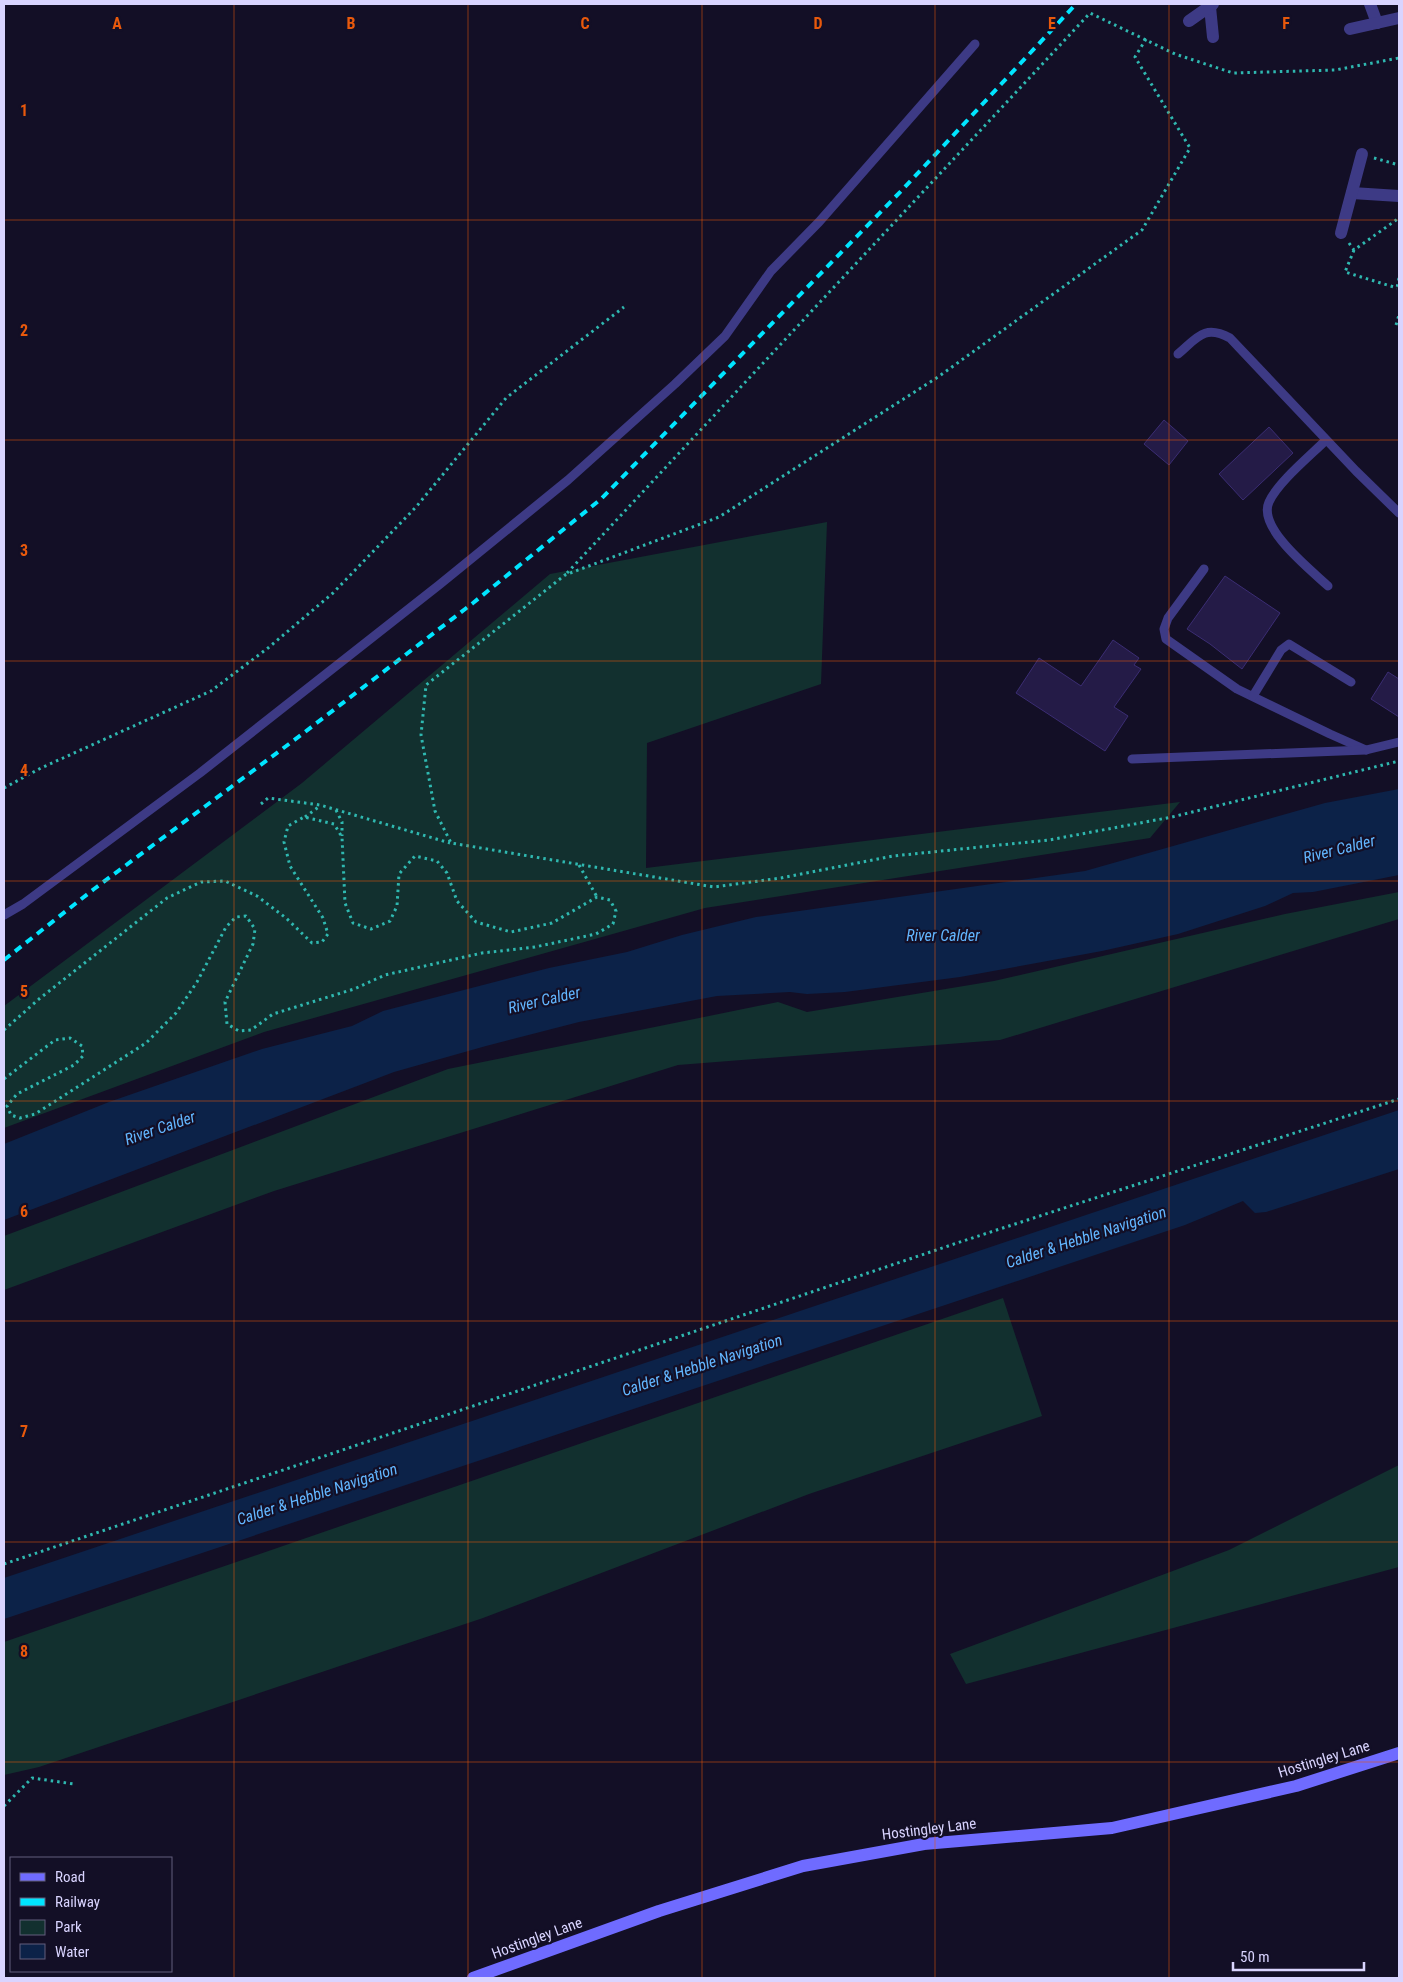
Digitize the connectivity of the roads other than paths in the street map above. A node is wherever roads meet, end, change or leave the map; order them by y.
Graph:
1 (1370, 4) edge
2 (1211, 5) edge
3 (1399, 18) edge
4 (1189, 21) dead end
5 (1376, 23) junction
6 (1350, 29) dead end
7 (1213, 36) dead end
8 (975, 44) dead end
9 (1362, 154) road end
10 (1352, 193) junction
11 (1399, 196) edge
12 (1341, 232) road end
13 (1178, 354) dead end
14 (1326, 440) junction
15 (1399, 513) edge
16 (1204, 568) dead end
17 (1328, 586) dead end
18 (1351, 682) dead end
19 (1252, 696) junction
20 (1399, 742) edge
21 (1366, 750) junction
22 (1132, 759) dead end
23 (4, 915) edge
24 (1399, 1753) edge
25 (473, 1978) edge

1 - 5 street
2 - 4 street
2 - 7 street
3 - 5 street
5 - 6 street
8 - 23 lane
9 - 10 street
10 - 11 street
10 - 12 street
13 - 14 lane
14 - 15 lane
14 - 17 lane
16 - 19 lane
18 - 19 lane
19 - 21 lane
20 - 21 lane
21 - 22 lane
24 - 25 main road, Hostingley Lane

